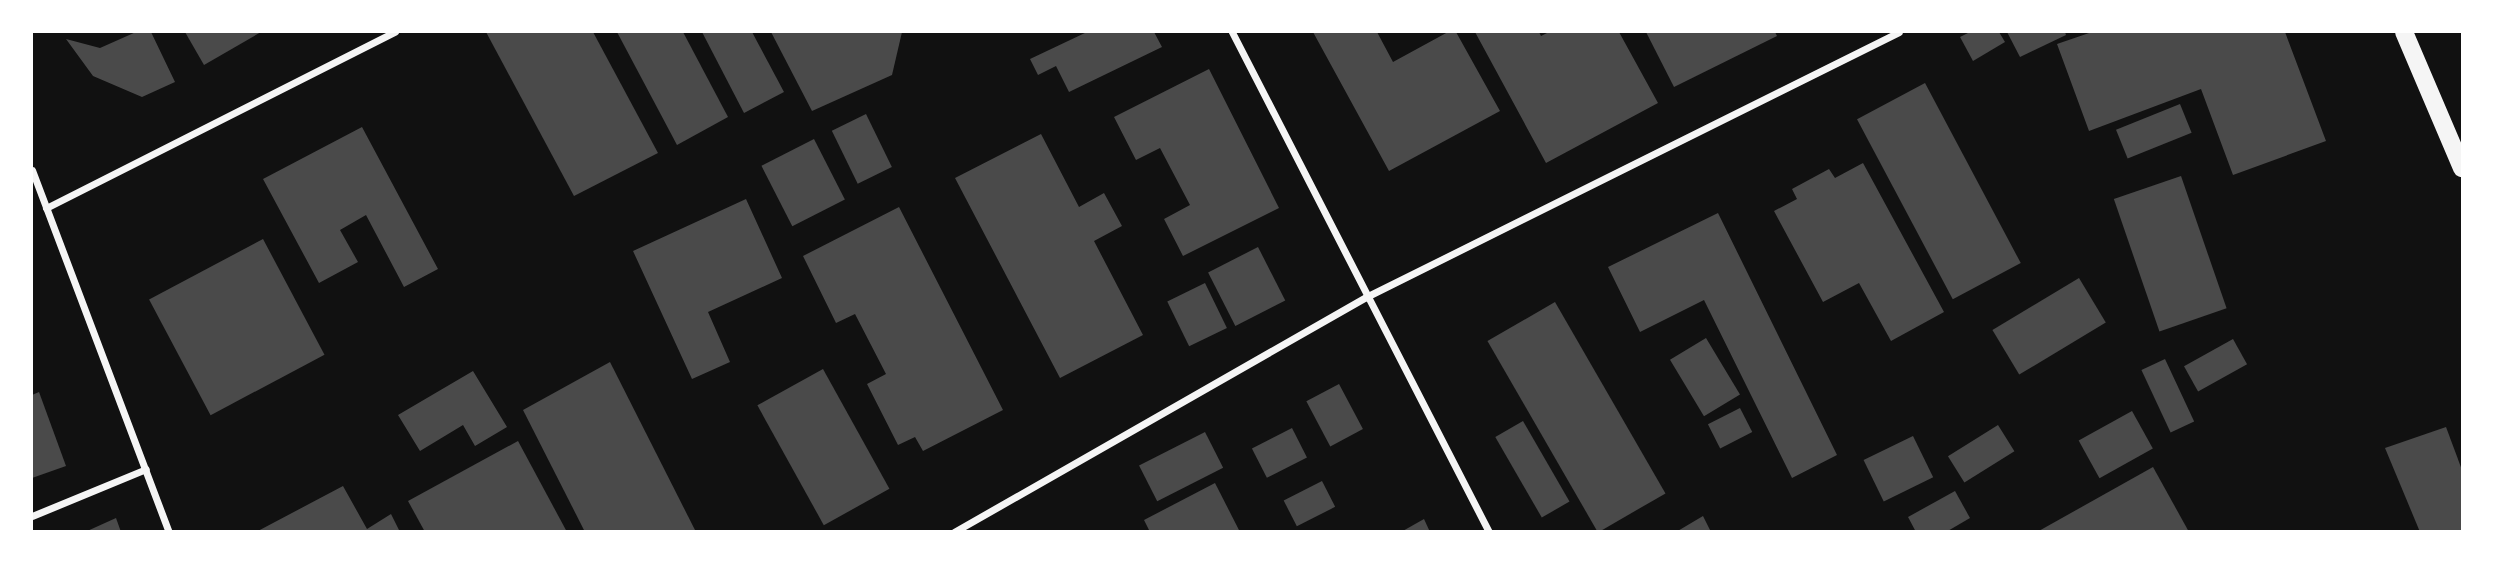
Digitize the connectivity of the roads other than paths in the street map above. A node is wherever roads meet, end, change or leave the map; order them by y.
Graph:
1 (395, 32) edge
2 (1231, 32) edge
3 (1899, 32) edge
4 (2404, 32) edge
5 (2462, 168) edge
6 (32, 170) edge
7 (46, 208) junction
8 (1366, 297) junction
9 (146, 470) junction
10 (32, 516) edge
11 (169, 531) edge
12 (954, 531) edge
13 (1489, 531) edge

1 - 7 street
2 - 8 street
3 - 8 street
4 - 5 main road
6 - 7 street
7 - 9 street
8 - 12 street
8 - 13 street
9 - 10 street
9 - 11 street

